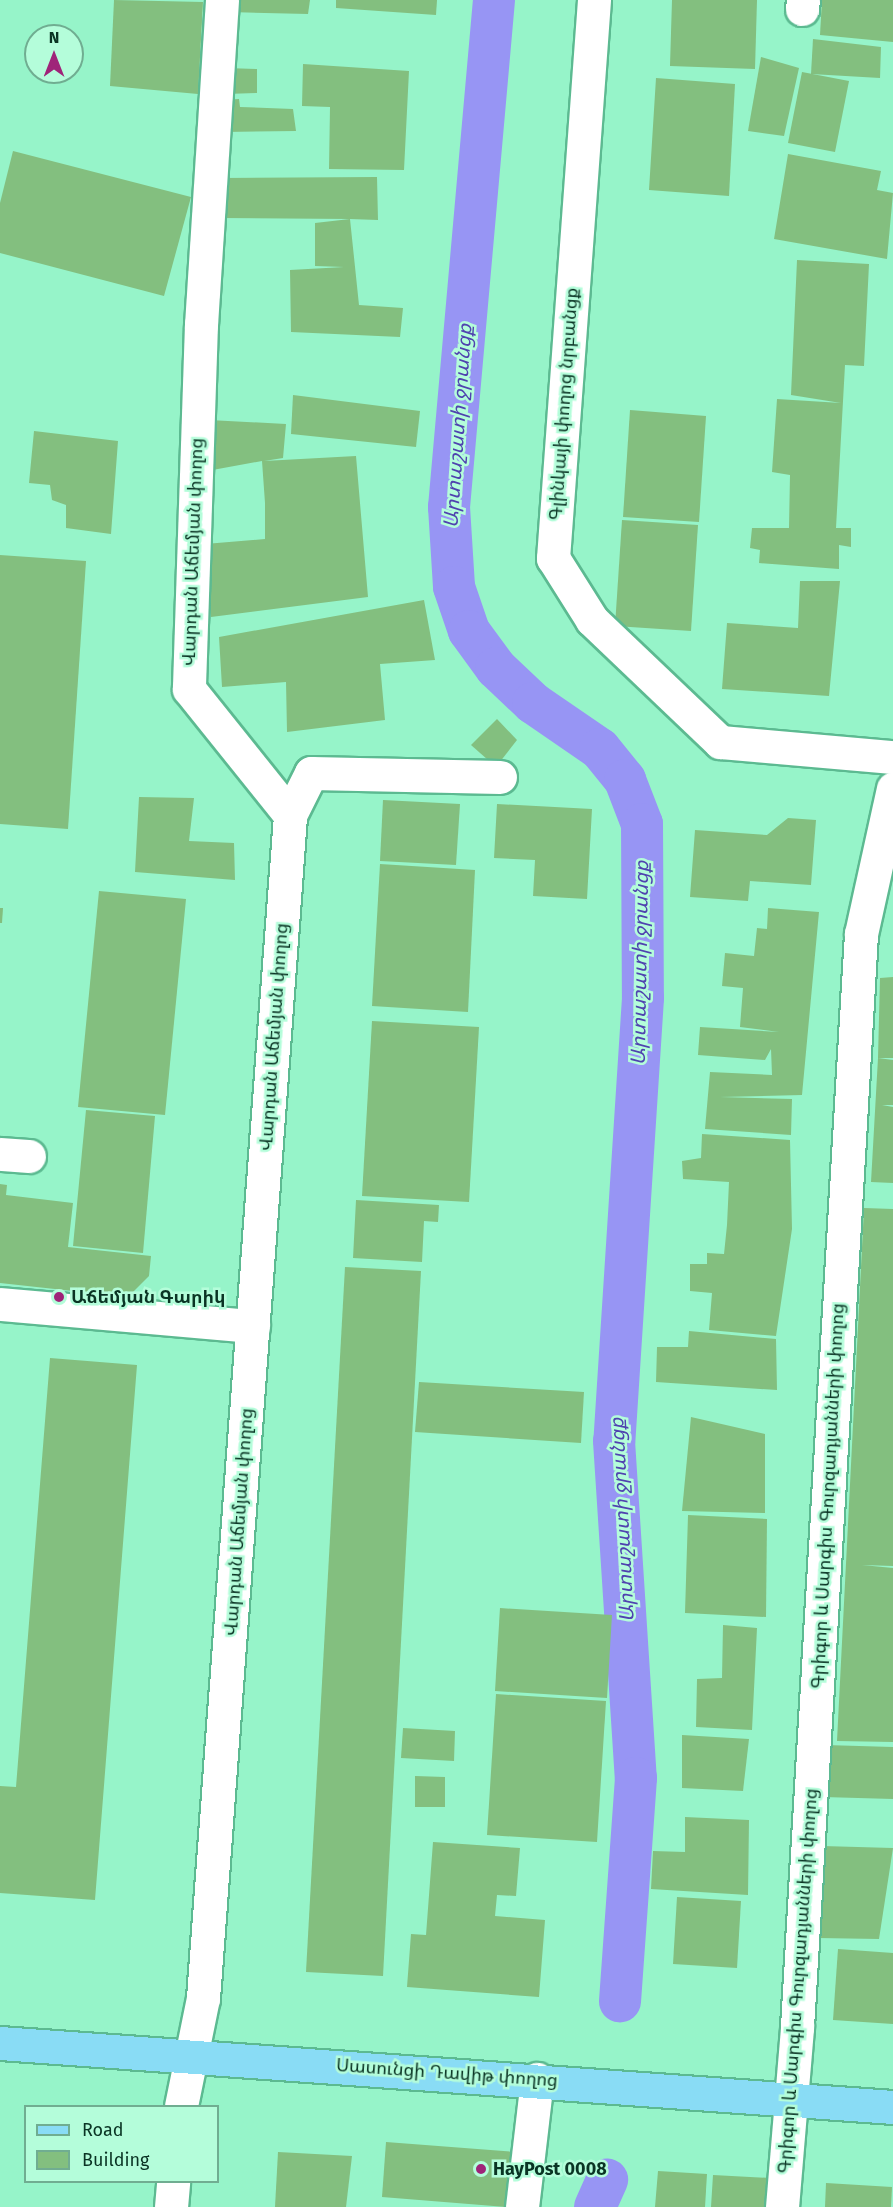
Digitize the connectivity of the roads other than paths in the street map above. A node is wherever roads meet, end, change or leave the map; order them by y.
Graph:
1 (222, 0) edge
2 (594, 0) edge
3 (893, 757) edge
4 (500, 777) dead end
5 (893, 788) edge
6 (290, 814) junction
7 (0, 1304) edge
8 (253, 1326) junction
9 (0, 2043) edge
10 (194, 2056) junction
11 (537, 2079) junction
12 (790, 2098) junction
13 (181, 2105) edge
14 (893, 2107) edge
15 (173, 2183) edge
16 (171, 2207) edge
17 (522, 2207) edge
18 (782, 2207) edge

1 - 6 street, Վարդան Աճեմյան փողոց
2 - 3 street, Գլինկայի փողոց նրբանցք
4 - 6 street
5 - 12 street, Գրիգոր և Սարգիս Գուրզադյանների փողոց
6 - 8 street, Վարդան Աճեմյան փողոց
7 - 8 street
8 - 10 street, Վարդան Աճեմյան փողոց
9 - 10 main road, Սասունցի Դավիթ փողոց
10 - 11 main road, Սասունցի Դավիթ փողոց
10 - 13 street, Վարդան Աճեմյան փողոց
11 - 12 main road, Սասունցի Դավիթ փողոց
11 - 17 street
12 - 14 main road, Սասունցի Դավիթ փողոց
12 - 18 street, Գրիգոր և Սարգիս Գուրզադյանների փողոց
15 - 16 street

